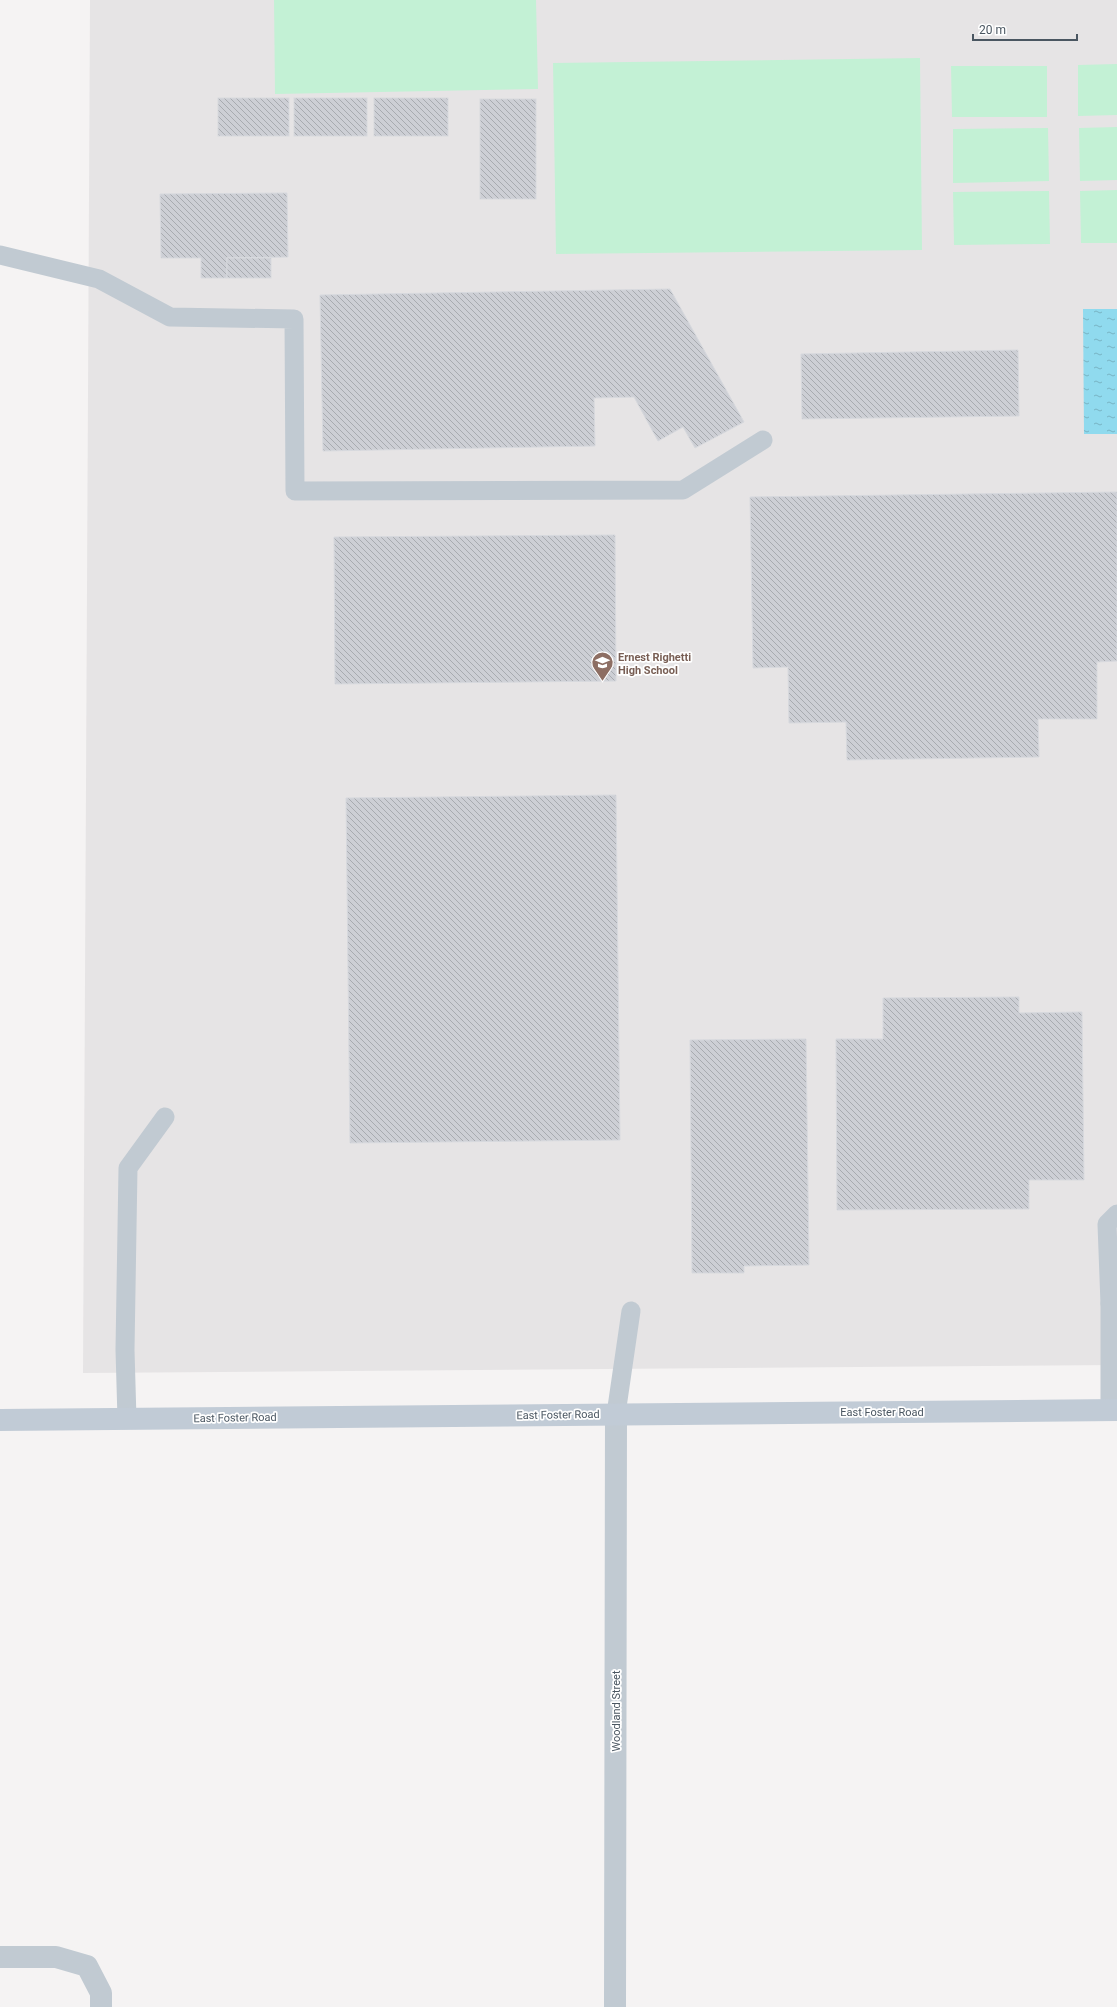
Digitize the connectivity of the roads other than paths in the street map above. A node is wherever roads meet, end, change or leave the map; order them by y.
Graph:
1 (0, 256) edge
2 (763, 440) dead end
3 (165, 1117) dead end
4 (1117, 1214) edge
5 (1113, 1297) edge
6 (631, 1310) dead end
7 (1114, 1410) edge
8 (616, 1414) junction
9 (127, 1419) junction
10 (0, 1420) edge
11 (0, 1957) edge
12 (101, 2007) edge
13 (615, 2007) edge

1 - 2 lane
3 - 9 lane
4 - 5 lane
5 - 7 lane
6 - 8 lane
7 - 8 street, East Foster Road
8 - 9 street, East Foster Road
8 - 13 street, Woodland Street
9 - 10 street, East Foster Road
11 - 12 street

